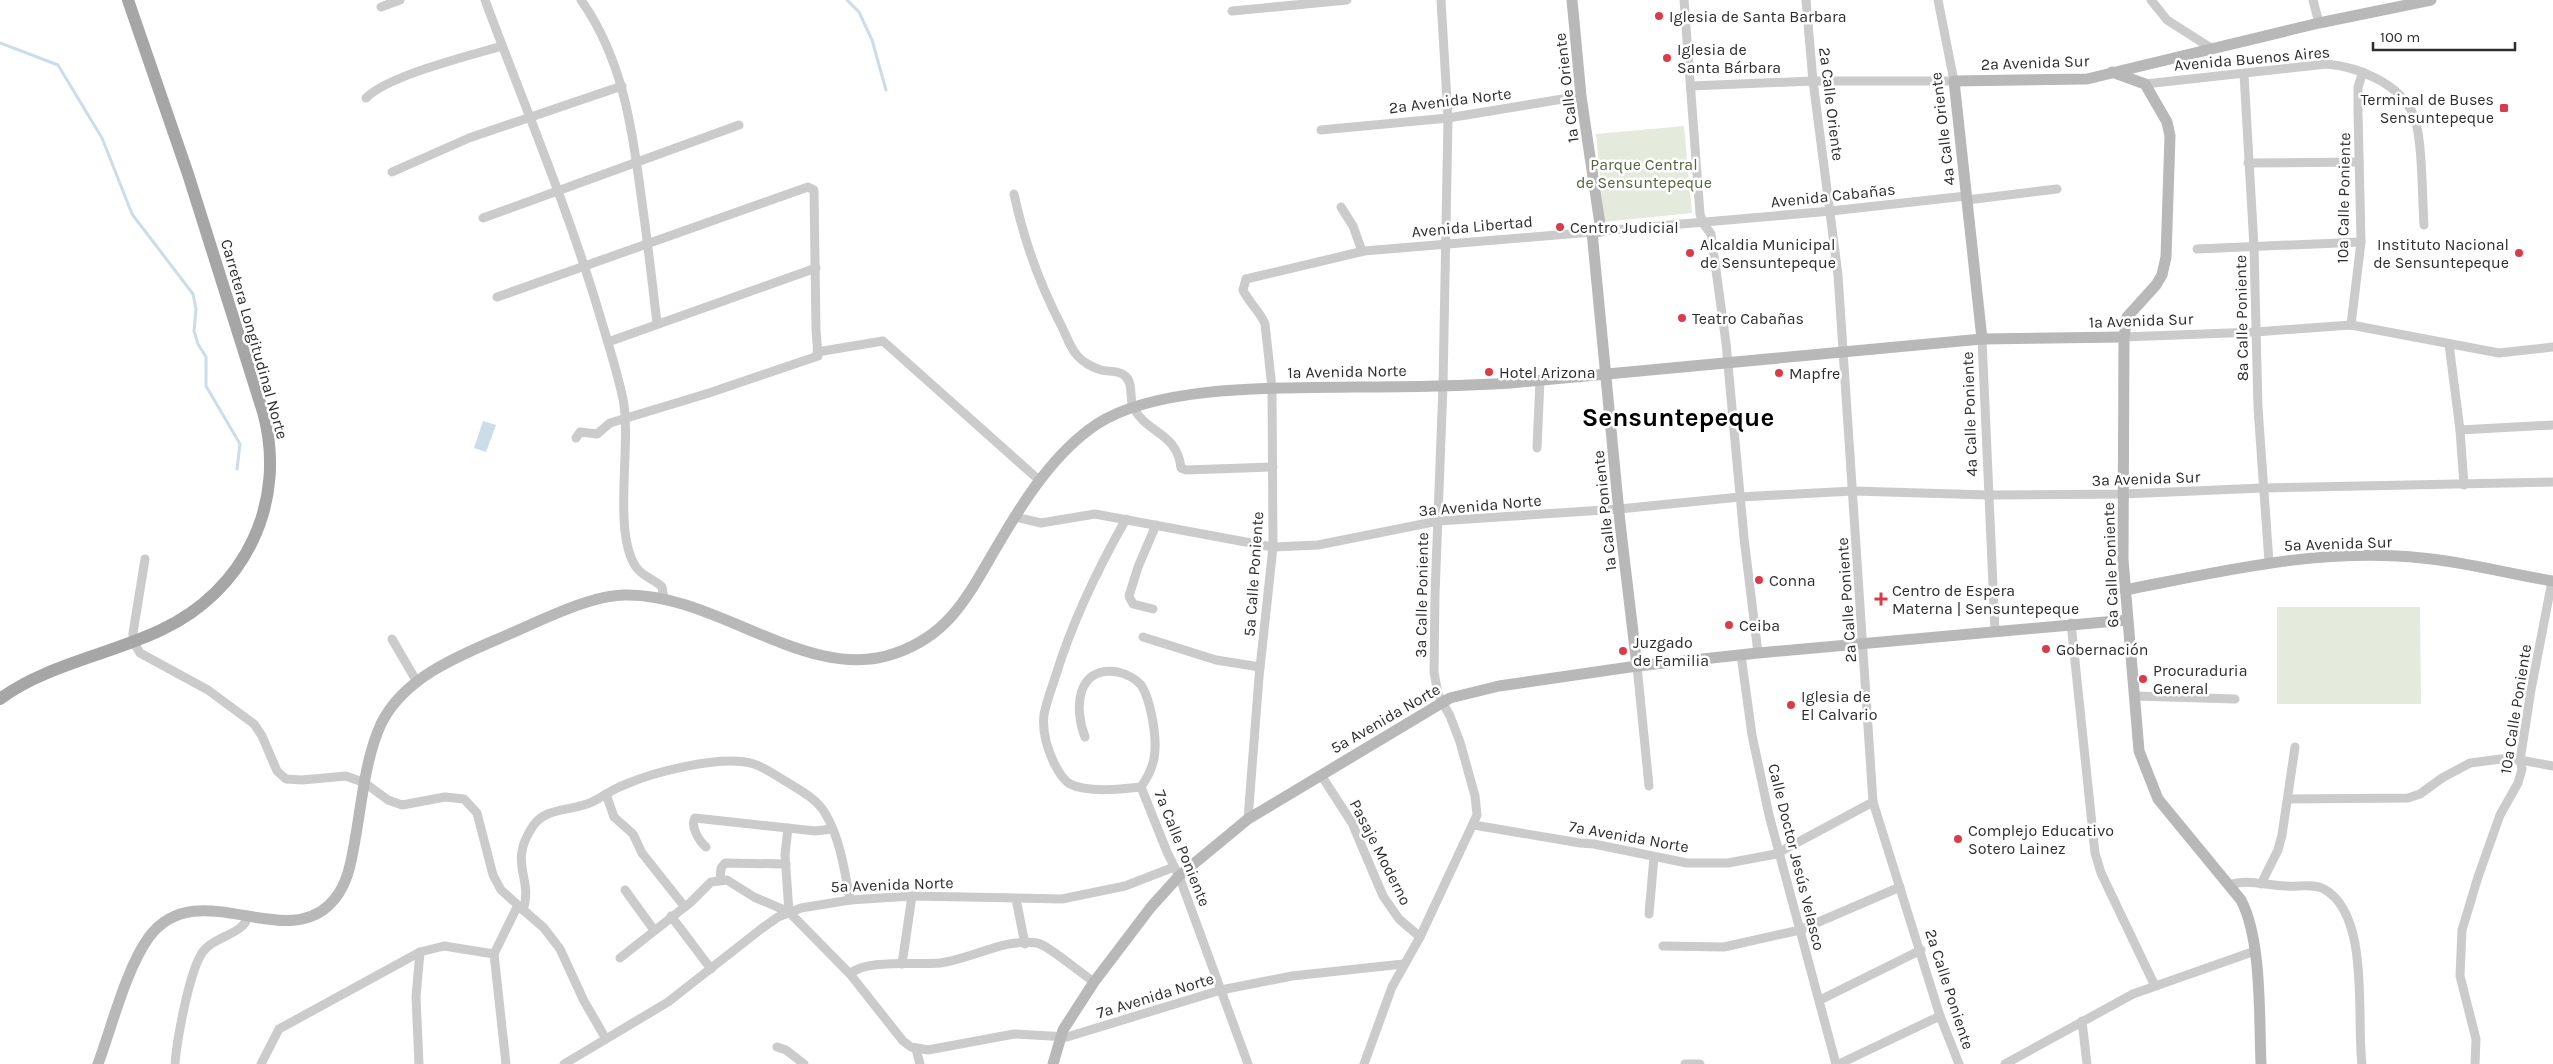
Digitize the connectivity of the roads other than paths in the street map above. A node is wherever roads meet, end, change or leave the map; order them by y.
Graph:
1 (128, 0) edge
2 (400, 0) edge
3 (485, 0) edge
4 (581, 0) edge
5 (1347, 0) edge
6 (1441, 0) edge
7 (1572, 0) edge
8 (1684, 0) edge
9 (1806, 0) edge
10 (1938, 0) edge
11 (2151, 0) edge
12 (2314, 0) edge
13 (2432, 0) edge
14 (1305, 2) edge
15 (381, 7) dead end
16 (1232, 11) dead end
17 (2318, 23) junction
18 (502, 46) junction
19 (2211, 48) junction
20 (2112, 72) junction
21 (2363, 72) junction
22 (2244, 74) junction
23 (1812, 80) junction
24 (1954, 81) junction
25 (2145, 84) junction
26 (622, 86) junction
27 (1692, 86) junction
28 (1581, 96) junction
29 (366, 98) dead end
30 (532, 118) junction
31 (1448, 118) junction
32 (739, 125) dead end
33 (1321, 130) dead end
34 (2359, 162) junction
35 (2248, 163) junction
36 (637, 164) junction
37 (392, 172) dead end
38 (2057, 190) dead end
39 (560, 192) junction
40 (1014, 194) dead end
41 (1966, 198) junction
42 (1341, 207) dead end
43 (1831, 211) junction
44 (483, 218) dead end
45 (1703, 223) junction
46 (2424, 225) dead end
47 (1597, 232) junction
48 (2361, 242) junction
49 (647, 243) junction
50 (1446, 245) junction
51 (2254, 247) junction
52 (2198, 249) dead end
53 (1362, 251) junction
54 (585, 264) junction
55 (816, 268) junction
56 (1246, 279) joint
57 (497, 297) dead end
58 (658, 323) junction
59 (2351, 325) junction
60 (2255, 332) junction
61 (2124, 337) junction
62 (1982, 339) junction
63 (608, 342) junction
64 (2449, 344) junction
65 (2553, 347) edge
66 (817, 352) junction
67 (1842, 354) junction
68 (1727, 362) junction
69 (1607, 375) junction
70 (1540, 380) junction
71 (1443, 386) junction
72 (1272, 388) junction
73 (1133, 407) junction
74 (626, 419) junction
75 (2553, 425) edge
76 (2460, 430) junction
77 (576, 438) dead end
78 (1537, 448) dead end
79 (1272, 467) junction
80 (1040, 481) junction
81 (2553, 482) edge
82 (2464, 485) junction
83 (2263, 488) junction
84 (1854, 491) junction
85 (2124, 494) junction
86 (1989, 495) junction
87 (1740, 497) junction
88 (1619, 509) junction
89 (1015, 517) junction
90 (1126, 519) junction
91 (1438, 521) junction
92 (1156, 525) junction
93 (1273, 546) junction
94 (145, 559) dead end
95 (2269, 562) junction
96 (2552, 581) edge
97 (2126, 590) junction
98 (664, 599) junction
99 (1153, 609) dead end
100 (2127, 620) junction
101 (2070, 623) junction
102 (1995, 631) junction
103 (1143, 638) dead end
104 (392, 639) dead end
105 (133, 641) junction
106 (1864, 644) junction
107 (1758, 653) junction
108 (1741, 655) junction
109 (1638, 666) junction
110 (1260, 667) junction
111 (417, 682) junction
112 (2134, 696) junction
113 (0, 699) edge
114 (2235, 699) dead end
115 (1442, 703) junction
116 (1085, 737) dead end
117 (2295, 747) dead end
118 (2520, 760) junction
119 (2553, 766) edge
120 (1321, 775) junction
121 (365, 783) junction
122 (1141, 786) junction
123 (1649, 786) dead end
124 (606, 794) junction
125 (2288, 799) junction
126 (1874, 802) junction
127 (1248, 820) junction
128 (1474, 825) junction
129 (788, 828) junction
130 (832, 829) junction
131 (706, 847) dead end
132 (1779, 853) junction
133 (1654, 857) junction
134 (786, 864) junction
135 (1177, 871) junction
136 (720, 880) junction
137 (2261, 884) junction
138 (2229, 885) junction
139 (1900, 887) junction
140 (625, 890) dead end
141 (912, 896) junction
142 (1016, 899) junction
143 (850, 900) junction
144 (684, 906) junction
145 (521, 907) junction
146 (789, 912) junction
147 (1649, 914) dead end
148 (248, 916) junction
149 (671, 916) junction
150 (654, 930) junction
151 (1800, 930) junction
152 (1420, 937) junction
153 (1026, 944) junction
154 (1663, 946) dead end
155 (1921, 950) junction
156 (2255, 951) junction
157 (420, 952) junction
158 (494, 954) junction
159 (620, 958) dead end
160 (902, 964) junction
161 (1403, 964) junction
162 (711, 969) junction
163 (850, 974) junction
164 (1094, 982) junction
165 (2155, 986) junction
166 (1221, 990) junction
167 (1820, 1000) junction
168 (1940, 1016) junction
169 (2082, 1021) junction
170 (1060, 1037) junction
171 (606, 1039) junction
172 (777, 1047) dead end
173 (916, 1049) junction
174 (98, 1064) edge
175 (175, 1064) edge
176 (261, 1064) edge
177 (419, 1064) edge
178 (506, 1064) edge
179 (564, 1064) edge
180 (804, 1064) edge
181 (920, 1064) edge
182 (1052, 1064) edge
183 (1248, 1064) edge
184 (1364, 1064) edge
185 (1685, 1064) edge
186 (1700, 1064) edge
187 (1838, 1064) edge
188 (1959, 1064) edge
189 (2005, 1064) edge
190 (2087, 1064) edge
191 (2262, 1064) edge
192 (2362, 1064) edge
193 (2475, 1064) edge

1 - 105 main road, Carretera Longitudinal Norte
2 - 15 street
3 - 18 street
4 - 26 street
5 - 14 street
6 - 31 street, 3a Calle Poniente
7 - 28 street, 1a Calle Oriente
8 - 27 street
9 - 23 street, 2a Calle Oriente
10 - 24 street, 4a Calle Oriente
11 - 19 street
12 - 17 street
13 - 17 street, 2a Avenida Sur
14 - 16 street
17 - 19 street, 2a Avenida Sur
18 - 29 street
18 - 30 street
19 - 20 street, 2a Avenida Sur
20 - 24 street, 2a Avenida Sur
20 - 25 street
21 - 22 street, Avenida Buenos Aires
21 - 34 street, 10a Calle Poniente
21 - 46 street, Avenida Buenos Aires
22 - 25 street, Avenida Buenos Aires
22 - 35 street, 8a Calle Poniente
23 - 24 street, 2a Avenida Sur
23 - 27 street, 2a Avenida Sur
23 - 43 street, 2a Calle Oriente
24 - 41 street, 4a Calle Oriente
25 - 61 street, 6a Calle Poniente
26 - 30 street
26 - 36 street
27 - 45 street
28 - 31 street, 2a Avenida Norte
28 - 47 street, 1a Calle Oriente
30 - 37 street
30 - 39 street
31 - 33 street, 2a Avenida Norte
31 - 50 street, 3a Calle Poniente
32 - 36 street
34 - 35 street
34 - 48 street, 10a Calle Poniente
35 - 51 street, 8a Calle Poniente
36 - 39 street
36 - 49 street
38 - 41 street, Avenida Cabañas
39 - 44 street
39 - 54 street
40 - 73 street
41 - 43 street, Avenida Cabañas
41 - 62 street, 4a Calle Poniente
42 - 53 street
43 - 45 street, Avenida Cabañas
43 - 67 street, 2a Calle Poniente
45 - 47 street, Avenida Libertad
45 - 68 street
47 - 50 street, Avenida Libertad
47 - 69 street, 1a Calle Poniente
48 - 51 street
48 - 59 street, 10a Calle Poniente
49 - 54 street
49 - 55 street
49 - 58 street
50 - 53 street, Avenida Libertad
50 - 71 street, 3a Calle Poniente
51 - 52 street
51 - 60 street, 8a Calle Poniente
53 - 56 street, Avenida Libertad
54 - 57 street
54 - 63 street
55 - 58 street
55 - 66 street
56 - 72 street, 5a Calle Poniente
58 - 63 street
59 - 60 street, 1a Avenida Sur
59 - 64 street, 1a Avenida Sur
60 - 61 street, 1a Avenida Sur
60 - 83 street, 8a Calle Poniente
61 - 62 street, 1a Avenida Sur
61 - 85 street, 6a Calle Poniente
62 - 67 street, 1a Avenida Sur
62 - 86 street, 4a Calle Poniente
63 - 74 street
64 - 65 street, 1a Avenida Sur
64 - 76 street
66 - 74 street
66 - 80 street
67 - 68 street, 1a Avenida Sur
67 - 84 street, 2a Calle Poniente
68 - 69 street, 1a Avenida Norte
68 - 87 street
69 - 70 street, 1a Avenida Norte
69 - 88 street, 1a Calle Poniente
70 - 71 street, 1a Avenida Norte
70 - 78 street
71 - 72 street, 1a Avenida Norte
71 - 91 street, 3a Calle Poniente
72 - 73 street, 1a Avenida Norte
72 - 79 street, 5a Calle Poniente
73 - 79 street
73 - 80 street, 1a Avenida Norte
74 - 77 street
74 - 98 street
75 - 76 street
76 - 82 street
79 - 93 street, 5a Calle Poniente
80 - 89 street, 1a Avenida Norte
81 - 82 street, 3a Avenida Sur
82 - 83 street, 3a Avenida Sur
83 - 85 street, 3a Avenida Sur
83 - 95 street, 8a Calle Poniente
84 - 86 street, 3a Avenida Sur
84 - 87 street, 3a Avenida Sur
84 - 106 street, 2a Calle Poniente
85 - 86 street, 3a Avenida Sur
85 - 97 street, 6a Calle Poniente
86 - 102 street, 4a Calle Poniente
87 - 88 street, 3a Avenida Norte
87 - 107 street
88 - 91 street, 3a Avenida Norte
88 - 109 street, 1a Calle Poniente
89 - 90 street
89 - 98 street, 1a Avenida Norte
90 - 92 street, 3a Avenida Norte
90 - 122 street, 7a Calle Poniente
91 - 93 street, 3a Avenida Norte
91 - 115 street, 3a Calle Poniente
92 - 93 street, 3a Avenida Norte
92 - 99 street
93 - 110 street, 5a Calle Poniente
94 - 105 street
95 - 96 street, 5a Avenida Sur
95 - 97 street, 5a Avenida Sur
96 - 118 street, 10a Calle Poniente
97 - 100 street, 6a Calle Poniente
98 - 111 street, 1a Avenida Norte
100 - 101 street
100 - 112 street, 6a Calle Poniente
101 - 102 street
101 - 165 street
102 - 106 street
103 - 110 street
104 - 111 street
105 - 113 main road, Carretera Longitudinal Norte
105 - 121 street
106 - 107 street
106 - 126 street, 2a Calle Poniente
107 - 108 street, 5a Avenida Norte
108 - 109 street, 5a Avenida Norte
108 - 132 street, Calle Doctor Jesús Velasco
109 - 115 street, 5a Avenida Norte
109 - 123 street, 1a Calle Poniente
110 - 127 street, 5a Calle Poniente
111 - 121 street, 1a Avenida Norte
112 - 114 street
112 - 138 street, 6a Calle Poniente
115 - 120 street, 5a Avenida Norte
115 - 128 street, 3a Calle Poniente
116 - 122 street
117 - 125 street
118 - 119 street
118 - 125 street
118 - 193 street, 10a Calle Poniente
120 - 127 street, 5a Avenida Norte
120 - 152 street, Pasaje Moderno
121 - 145 street
121 - 148 street, 1a Avenida Norte
122 - 135 street, 7a Calle Poniente
124 - 130 street
124 - 144 street
124 - 145 street
125 - 137 street
126 - 132 street, 7a Avenida Norte
126 - 139 street, 2a Calle Poniente
127 - 135 street, 5a Avenida Norte
128 - 133 street, 7a Avenida Norte
128 - 152 street, 3a Calle Poniente
129 - 130 street
129 - 131 street
129 - 134 street
130 - 143 street
132 - 133 street, 7a Avenida Norte
132 - 151 street, Calle Doctor Jesús Velasco
133 - 147 street
134 - 136 street
134 - 146 street
135 - 142 street, 5a Avenida Norte
135 - 164 street
135 - 166 street, 7a Calle Poniente
136 - 144 street
136 - 146 street
137 - 138 street
137 - 192 street
138 - 156 street, 6a Calle Poniente
139 - 151 street
139 - 155 street, 2a Calle Poniente
140 - 150 street
141 - 142 street, 5a Avenida Norte
141 - 143 street, 5a Avenida Norte
141 - 160 street
142 - 153 street
143 - 146 street, 5a Avenida Norte
144 - 149 street
145 - 158 street
145 - 171 street
146 - 162 street, 5a Avenida Norte
146 - 163 street
148 - 174 street, 1a Avenida Norte
148 - 175 street
149 - 150 street
149 - 162 street
150 - 159 street
151 - 154 street
151 - 167 street, Calle Doctor Jesús Velasco
152 - 161 street, 3a Calle Poniente
153 - 160 street
153 - 164 street
155 - 167 street
155 - 168 street, 2a Calle Poniente
156 - 165 street
156 - 191 street, 6a Calle Poniente
157 - 158 street
157 - 176 street
157 - 177 street
158 - 178 street
160 - 163 street
161 - 166 street, 7a Avenida Norte
161 - 184 street, 3a Calle Poniente
162 - 171 street, 5a Avenida Norte
163 - 173 street
164 - 170 street
165 - 169 street
166 - 170 street, 7a Avenida Norte
166 - 183 street, 7a Calle Poniente
167 - 187 street, Calle Doctor Jesús Velasco
168 - 187 street
168 - 188 street, 2a Calle Poniente
169 - 189 street
169 - 190 street
170 - 173 street, 7a Avenida Norte
170 - 182 street
171 - 179 street, 5a Avenida Norte
172 - 180 street
173 - 181 street
185 - 186 street

